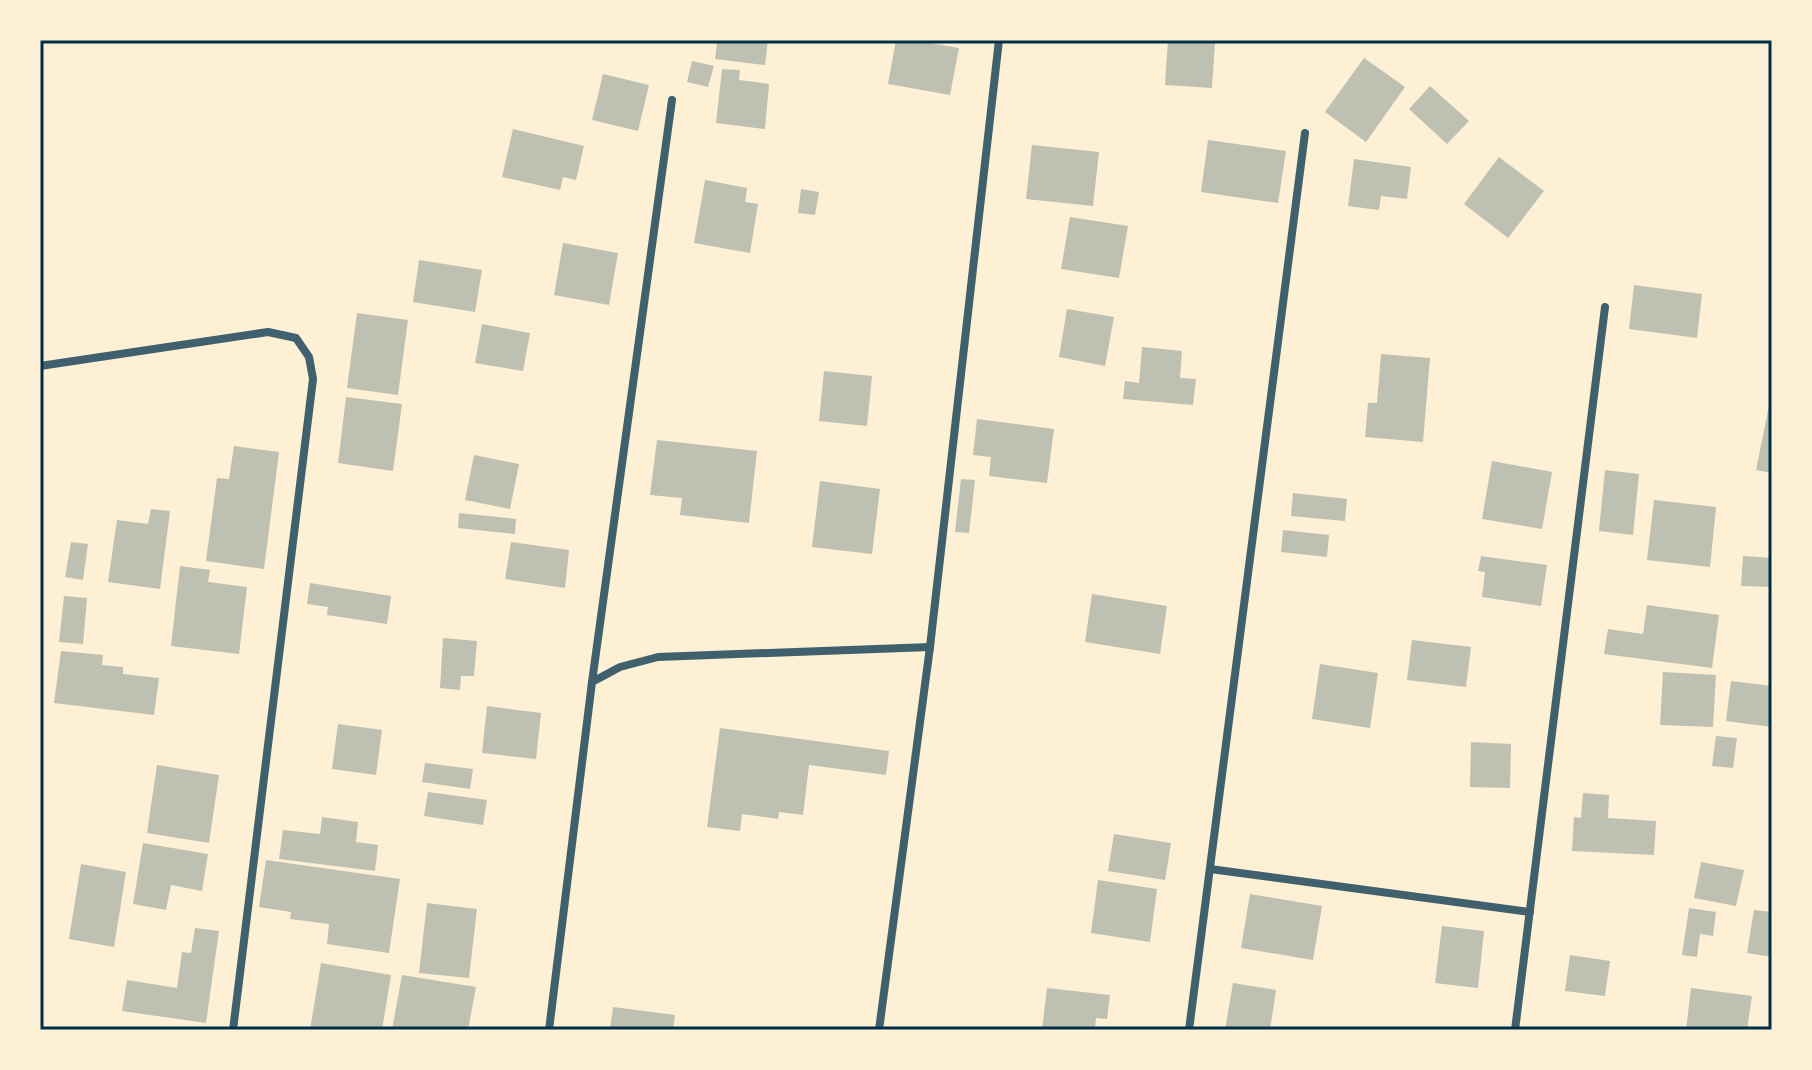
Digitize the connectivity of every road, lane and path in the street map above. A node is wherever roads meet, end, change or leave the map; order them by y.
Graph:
1 (999, 40) edge
2 (672, 100) dead end
3 (1305, 133) dead end
4 (1605, 307) dead end
5 (40, 366) edge
6 (930, 647) junction
7 (592, 682) junction
8 (1210, 869) junction
9 (1530, 912) junction
10 (233, 1030) edge
11 (549, 1030) edge
12 (879, 1030) edge
13 (1189, 1030) edge
14 (1515, 1030) edge

1 - 6 street
2 - 7 street
3 - 8 street
4 - 9 street
5 - 10 street
6 - 7 street
6 - 12 street
7 - 11 street
8 - 9 street
8 - 13 street
9 - 14 street

